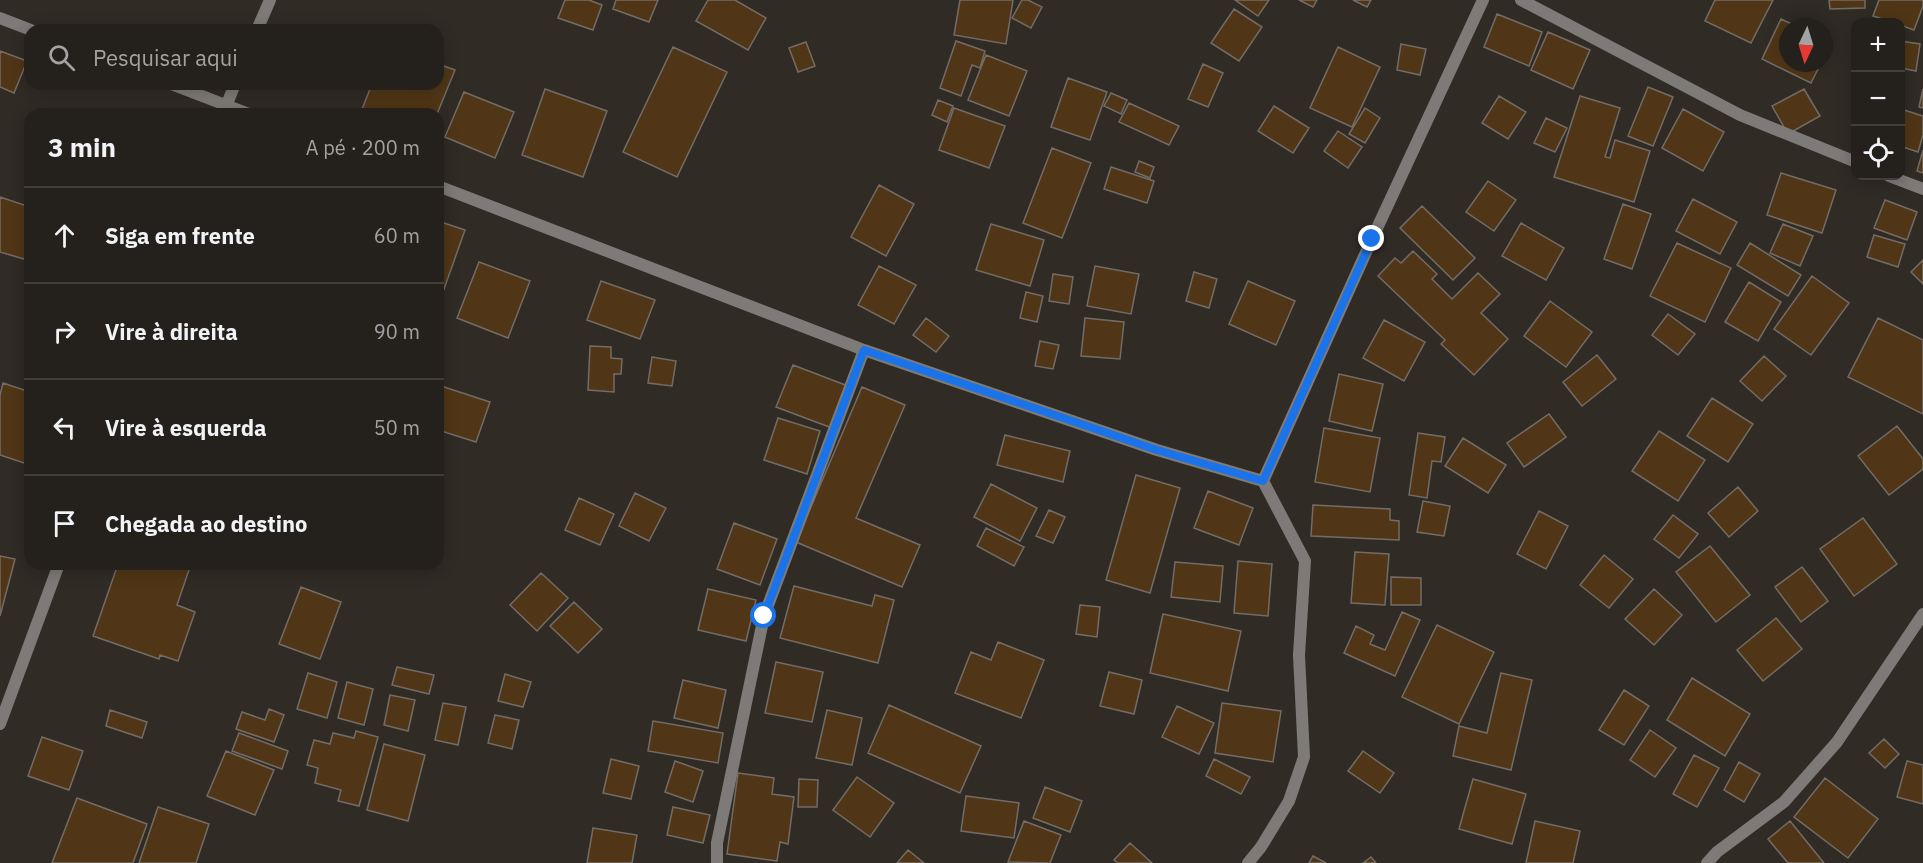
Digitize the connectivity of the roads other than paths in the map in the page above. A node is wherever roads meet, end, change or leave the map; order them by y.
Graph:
1 (270, 0) edge
2 (1483, 0) edge
3 (1521, 0) edge
4 (0, 18) edge
5 (260, 24) edge
6 (24, 27) edge
7 (183, 90) edge
8 (233, 90) edge
9 (221, 108) edge
10 (226, 108) edge
11 (1851, 160) edge
12 (1899, 180) edge
13 (444, 188) edge
14 (1923, 189) edge
15 (864, 350) junction
16 (1263, 481) junction
17 (57, 570) edge
18 (1923, 614) edge
19 (0, 724) edge
20 (717, 863) edge
21 (1248, 863) edge
22 (1707, 863) edge

1 - 5 street
2 - 16 street
3 - 11 street
4 - 6 street
7 - 9 street
8 - 10 street
12 - 14 street
13 - 15 street
15 - 16 street
15 - 20 street
16 - 21 street
17 - 19 street
18 - 22 street

